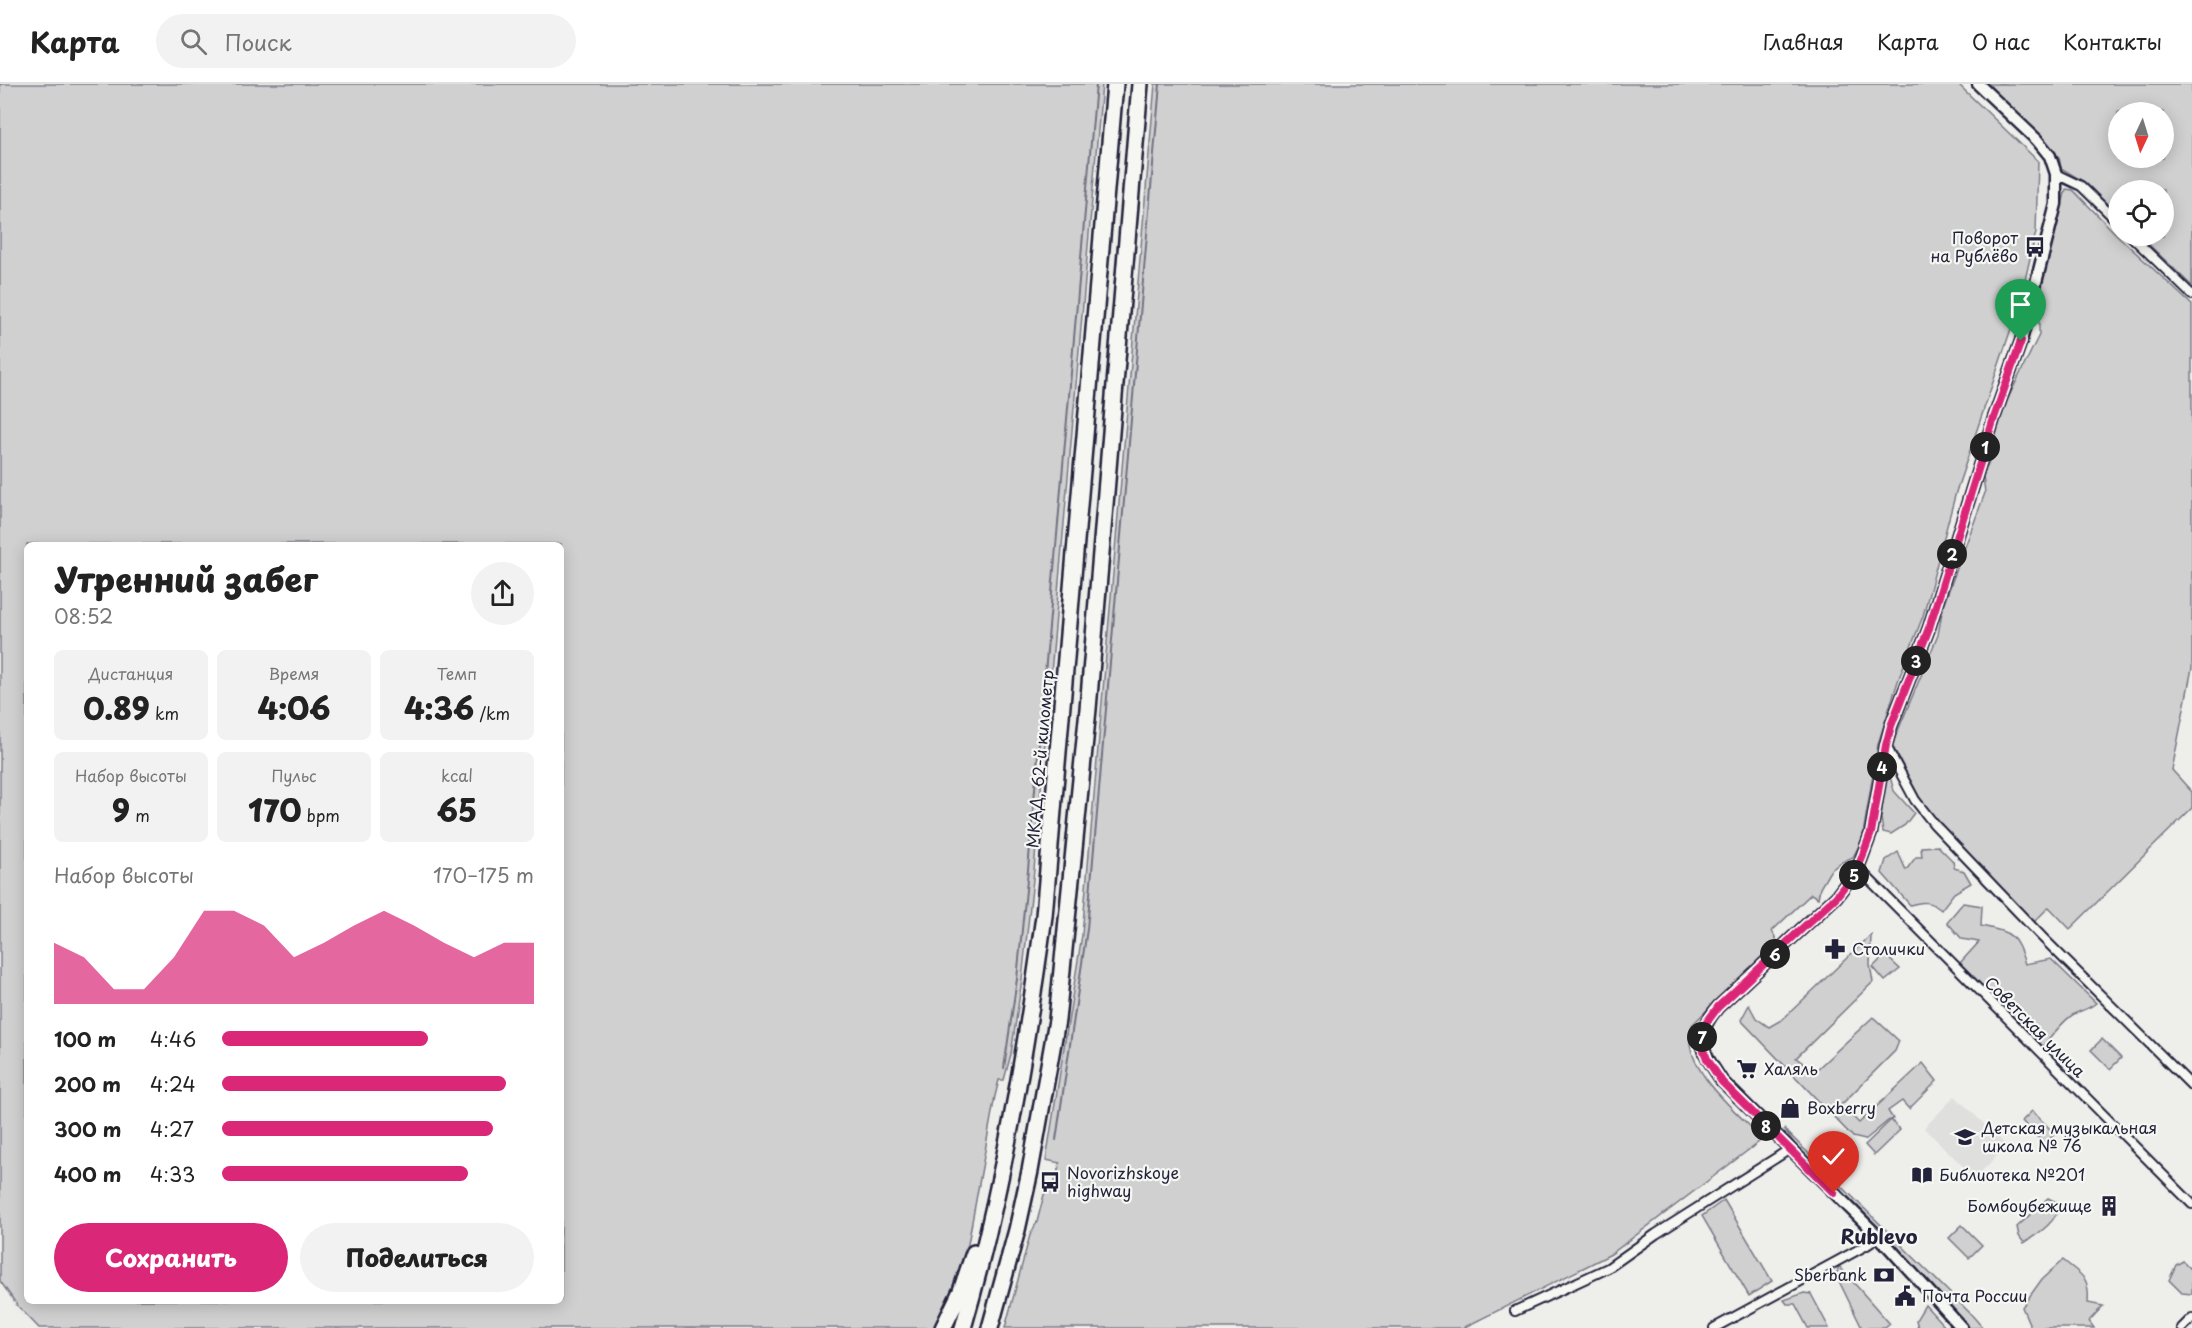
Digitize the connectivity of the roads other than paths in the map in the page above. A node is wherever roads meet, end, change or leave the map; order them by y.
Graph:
1 (1114, 84) edge
2 (1140, 84) edge
3 (1978, 84) edge
4 (2056, 174) junction
5 (2108, 212) edge
6 (2141, 246) edge
7 (2192, 295) edge
8 (1886, 745) junction
9 (1858, 868) junction
10 (2192, 1086) edge
11 (1790, 1149) junction
12 (1002, 1174) junction
13 (2192, 1204) edge
14 (1879, 1237) junction
15 (1515, 1311) dead end
16 (2192, 1318) edge
17 (943, 1328) edge
18 (963, 1328) edge
19 (990, 1328) edge
20 (1714, 1328) edge
21 (1962, 1328) edge
22 (2182, 1328) edge

1 - 12 highway, МКАД, 62-й километр
2 - 19 highway
3 - 4 street
4 - 5 street
4 - 8 street
6 - 7 street
8 - 9 street
8 - 10 street
9 - 11 street
9 - 13 street, Советская улица
11 - 14 street
11 - 15 street
12 - 17 highway
12 - 18 highway, МКАД, 62-й километр
14 - 20 street
14 - 21 street
16 - 22 street

